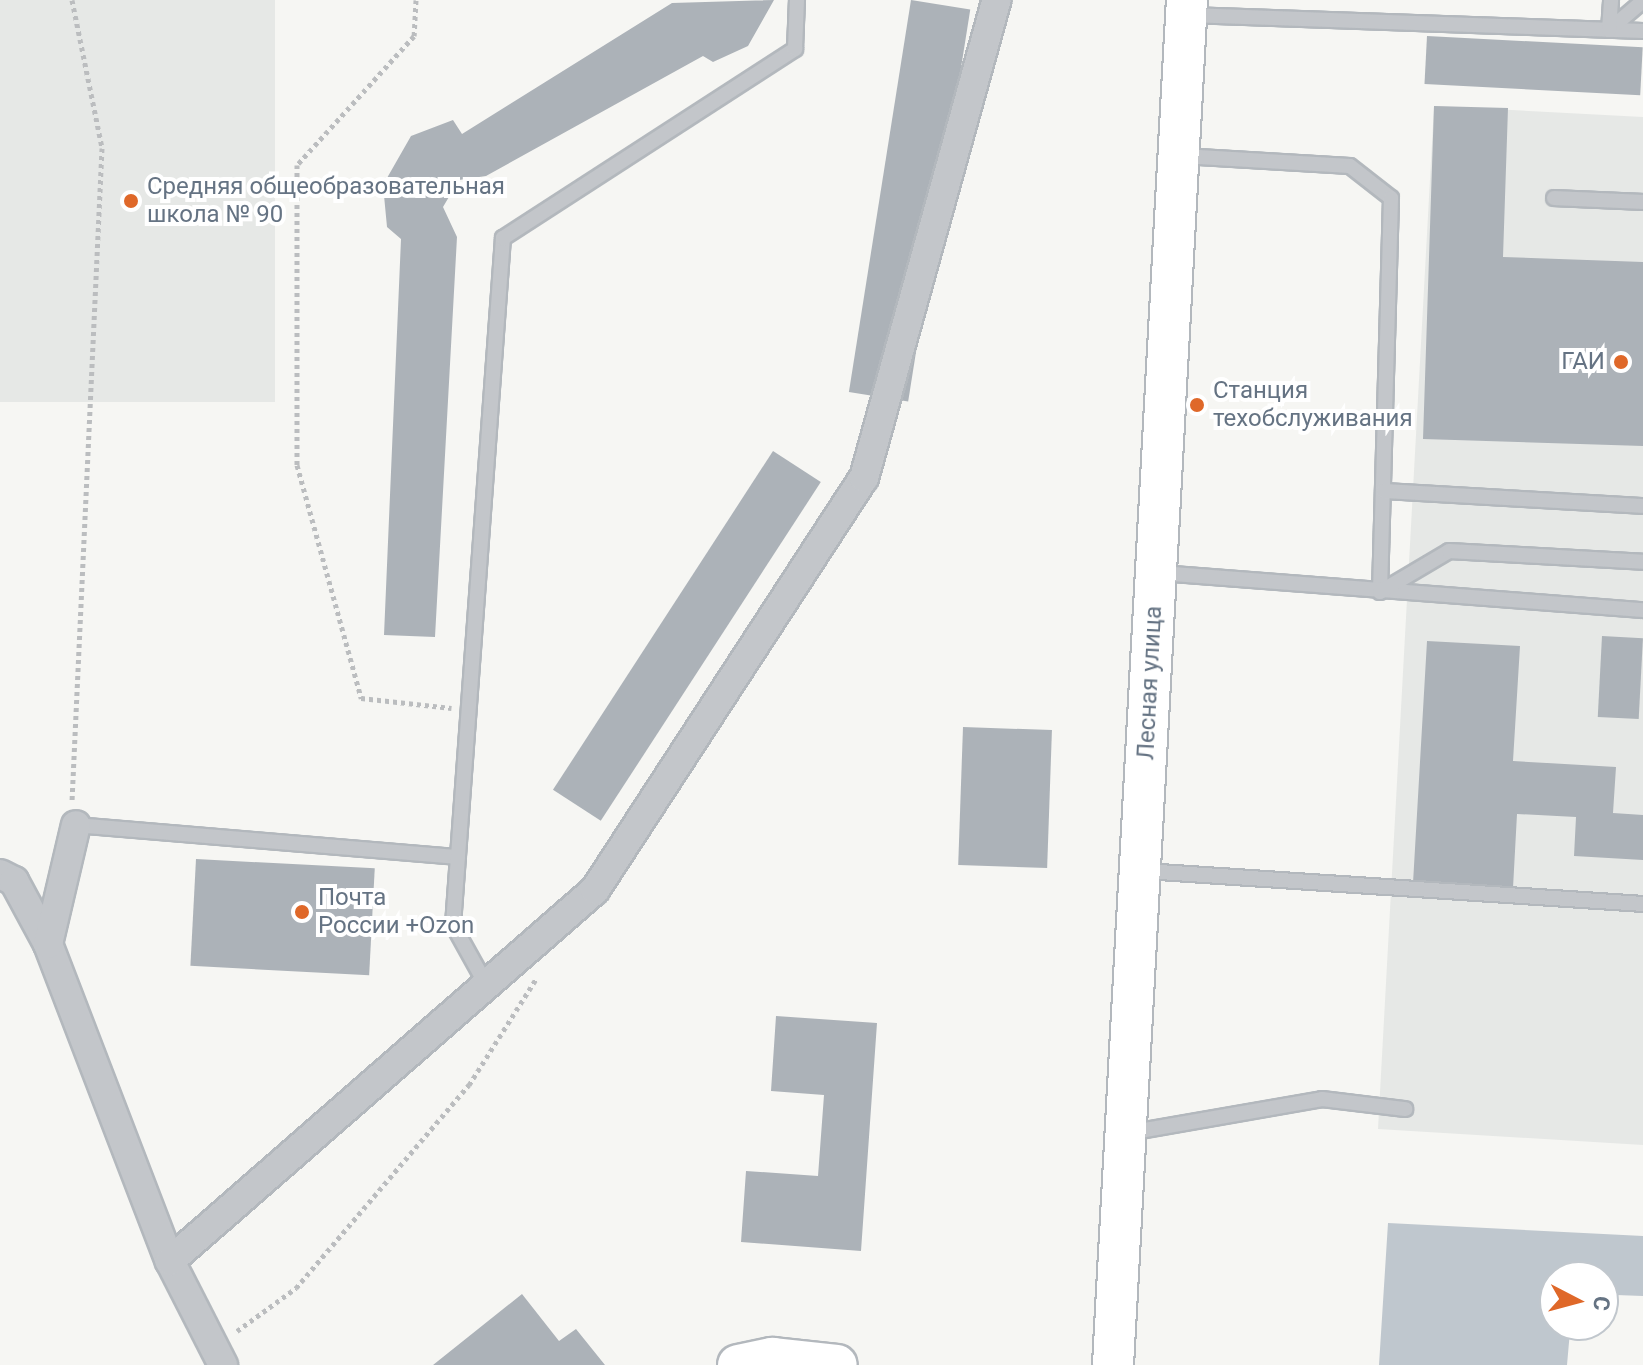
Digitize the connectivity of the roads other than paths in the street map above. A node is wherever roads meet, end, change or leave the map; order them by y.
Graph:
1 (797, 0) edge
2 (997, 0) edge
3 (1251, 0) edge
4 (1611, 0) edge
5 (1643, 1) edge
6 (1186, 7) edge
7 (1248, 17) junction
8 (1609, 30) junction
9 (1643, 31) edge
10 (1178, 156) junction
11 (1554, 198) dead end
12 (1643, 202) edge
13 (1383, 491) junction
14 (1643, 506) edge
15 (1643, 562) edge
16 (1156, 573) junction
17 (1380, 592) junction
18 (1643, 610) edge
19 (76, 825) joint
20 (458, 857) junction
21 (1139, 871) junction
22 (0, 874) edge
23 (1643, 904) edge
24 (48, 944) junction
25 (487, 986) junction
26 (1405, 1109) dead end
27 (1128, 1133) junction
28 (170, 1261) junction
29 (223, 1365) edge
30 (738, 1365) edge
31 (837, 1365) edge
32 (1113, 1365) edge

1 - 20 lane
2 - 25 street
3 - 7 lane
4 - 8 lane
5 - 8 lane
6 - 7 lane
6 - 10 main road, Лесная улица
7 - 8 lane
8 - 9 lane
10 - 13 lane
10 - 16 main road, Лесная улица
11 - 12 lane
13 - 14 lane
13 - 17 lane
15 - 17 lane
16 - 17 lane
16 - 21 main road, Лесная улица
17 - 18 lane
19 - 20 lane
19 - 24 street
20 - 25 lane
21 - 23 lane
21 - 27 main road, Лесная улица
22 - 24 street
24 - 28 street
25 - 28 street
26 - 27 lane
27 - 32 main road, Лесная улица
28 - 29 street
30 - 31 main road

